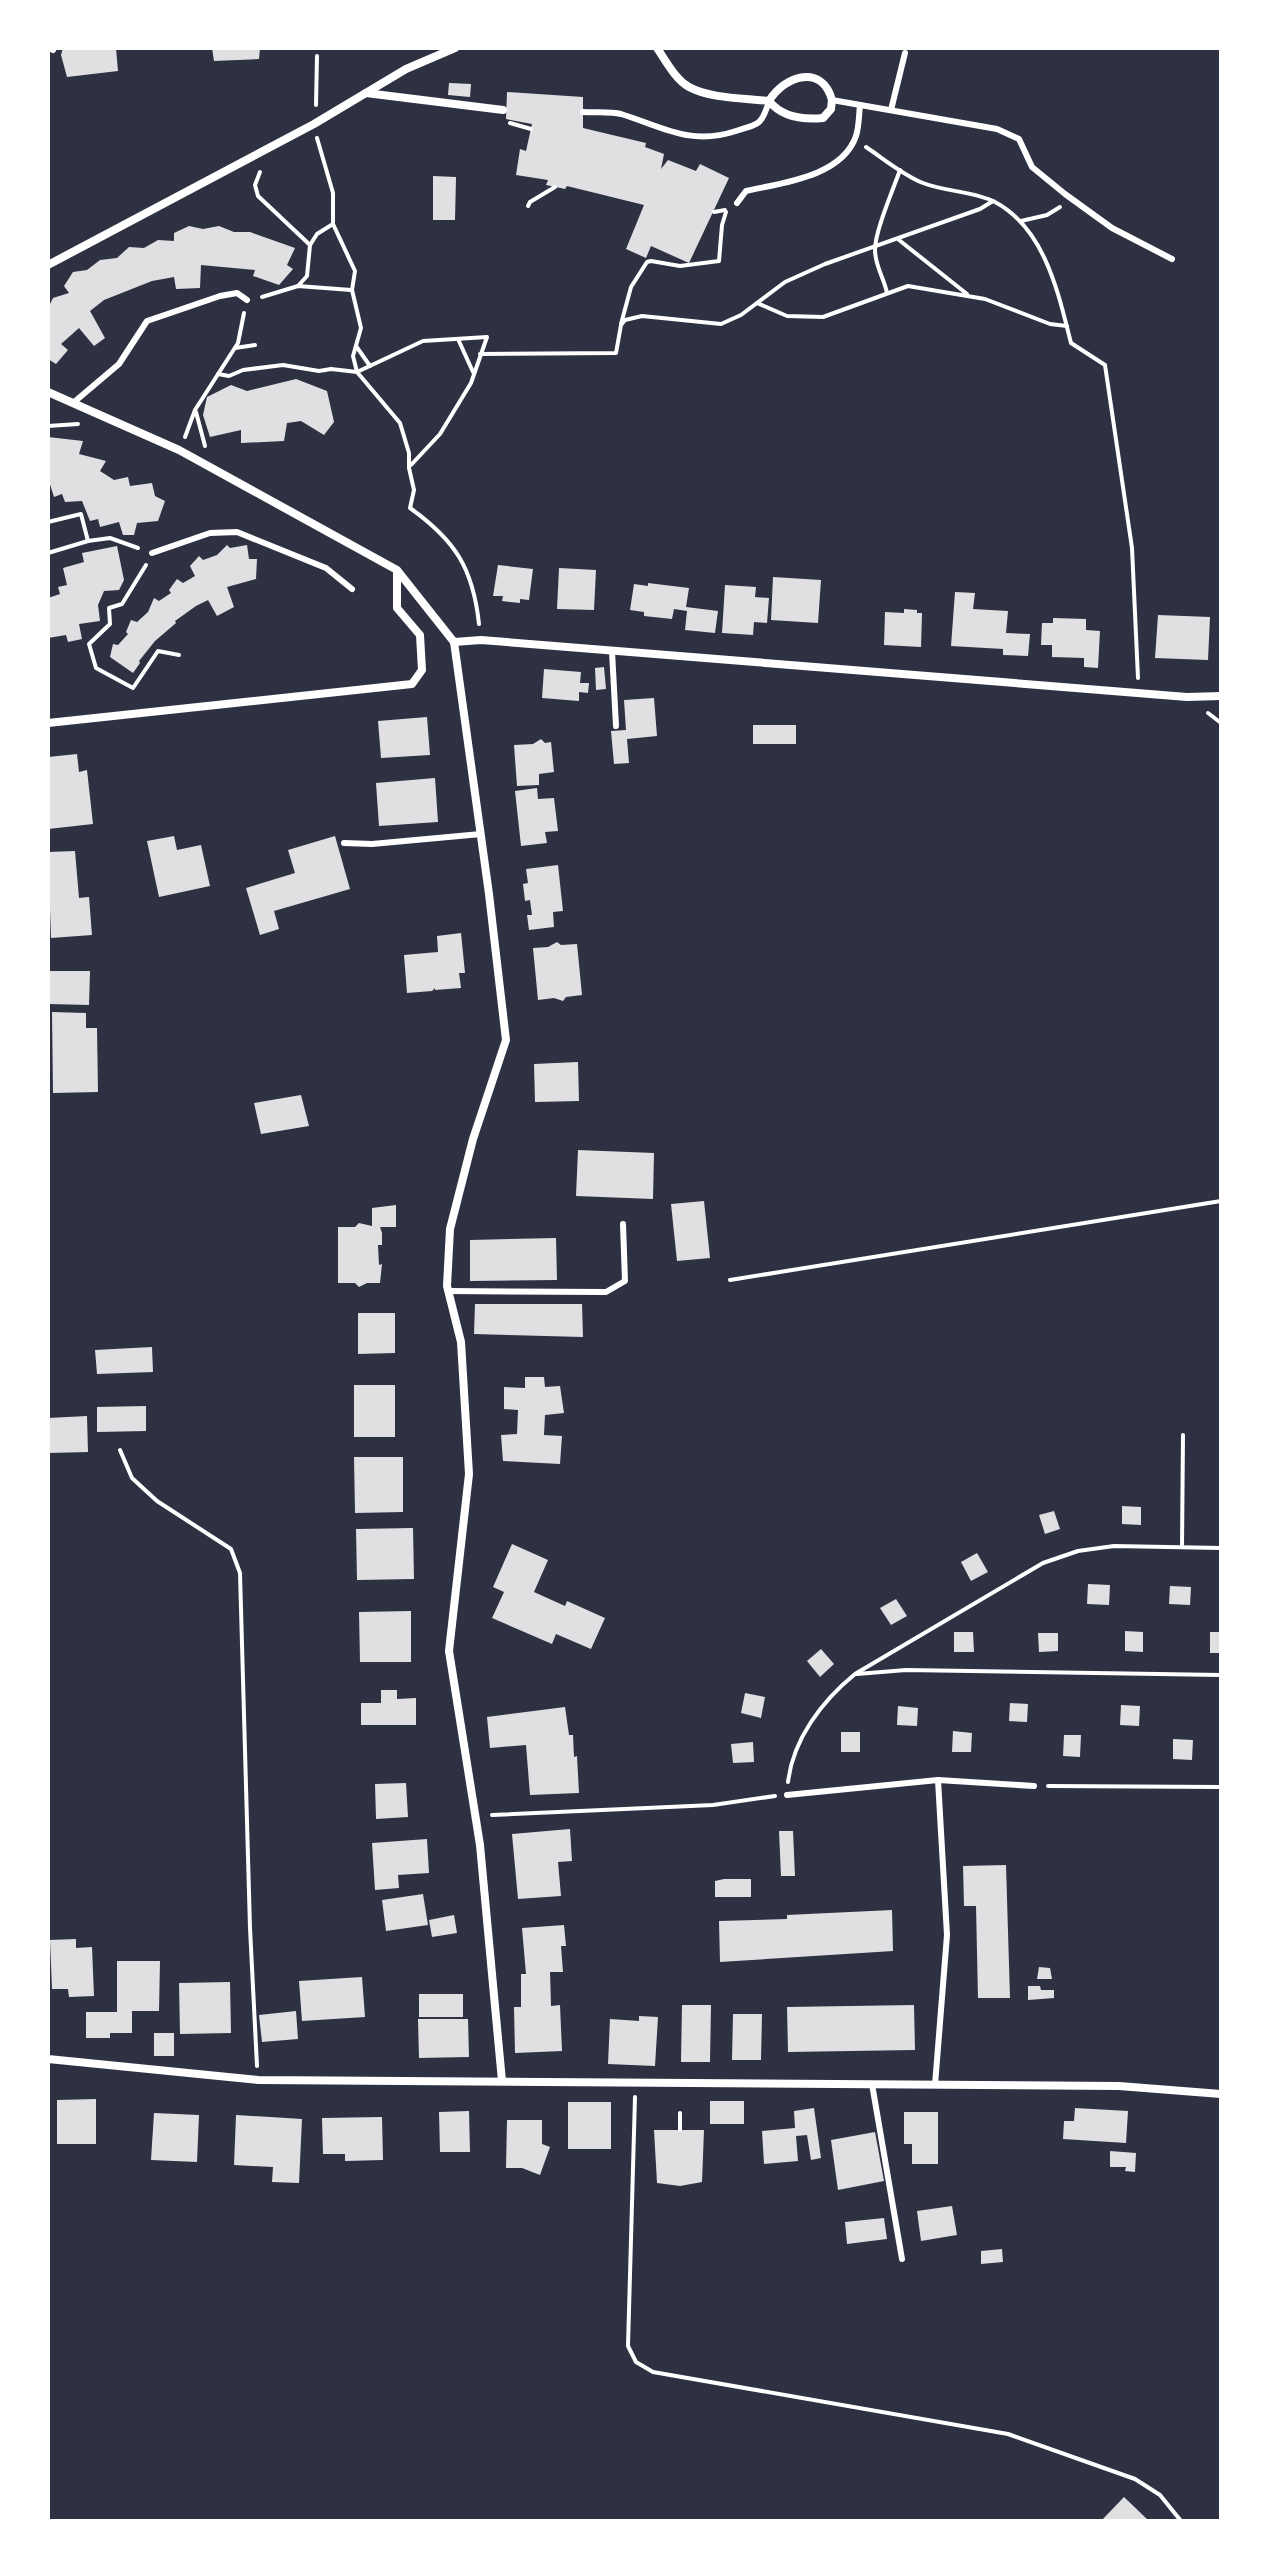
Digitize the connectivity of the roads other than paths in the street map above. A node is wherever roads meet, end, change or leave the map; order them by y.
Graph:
1 (455, 48) edge
2 (657, 48) edge
3 (905, 53) dead end
4 (366, 93) junction
5 (832, 100) junction
6 (769, 101) junction
7 (860, 105) junction
8 (503, 110) dead end
9 (891, 110) junction
10 (583, 112) dead end
11 (737, 203) dead end
12 (1172, 259) dead end
13 (48, 265) edge
14 (247, 300) road end
15 (48, 392) edge
16 (73, 403) junction
17 (152, 553) road end
18 (397, 570) junction
19 (352, 589) dead end
20 (454, 642) junction
21 (612, 651) junction
22 (1221, 696) edge
23 (48, 723) edge
24 (616, 726) dead end
25 (481, 834) junction
26 (344, 843) dead end
27 (623, 1224) dead end
28 (449, 1291) junction
29 (938, 1780) junction
30 (1034, 1786) road end
31 (787, 1795) road end
32 (48, 2059) edge
33 (502, 2081) junction
34 (872, 2084) junction
35 (935, 2085) junction
36 (1221, 2094) edge
37 (902, 2259) dead end

1 - 4 street
2 - 6 street
3 - 9 lane
4 - 8 street
4 - 13 street
5 - 6 street
5 - 6 street
5 - 7 lane
6 - 10 lane
7 - 9 lane
7 - 11 lane
9 - 12 lane
14 - 16 lane
15 - 16 street
16 - 18 street
17 - 19 lane
18 - 20 street
18 - 23 street
20 - 21 street
20 - 25 street
21 - 22 street
21 - 24 lane
25 - 26 lane
25 - 28 street
27 - 28 lane
28 - 33 street
29 - 30 lane
29 - 31 lane
29 - 35 lane
32 - 33 street
33 - 34 street
34 - 35 street
34 - 37 lane
35 - 36 street

